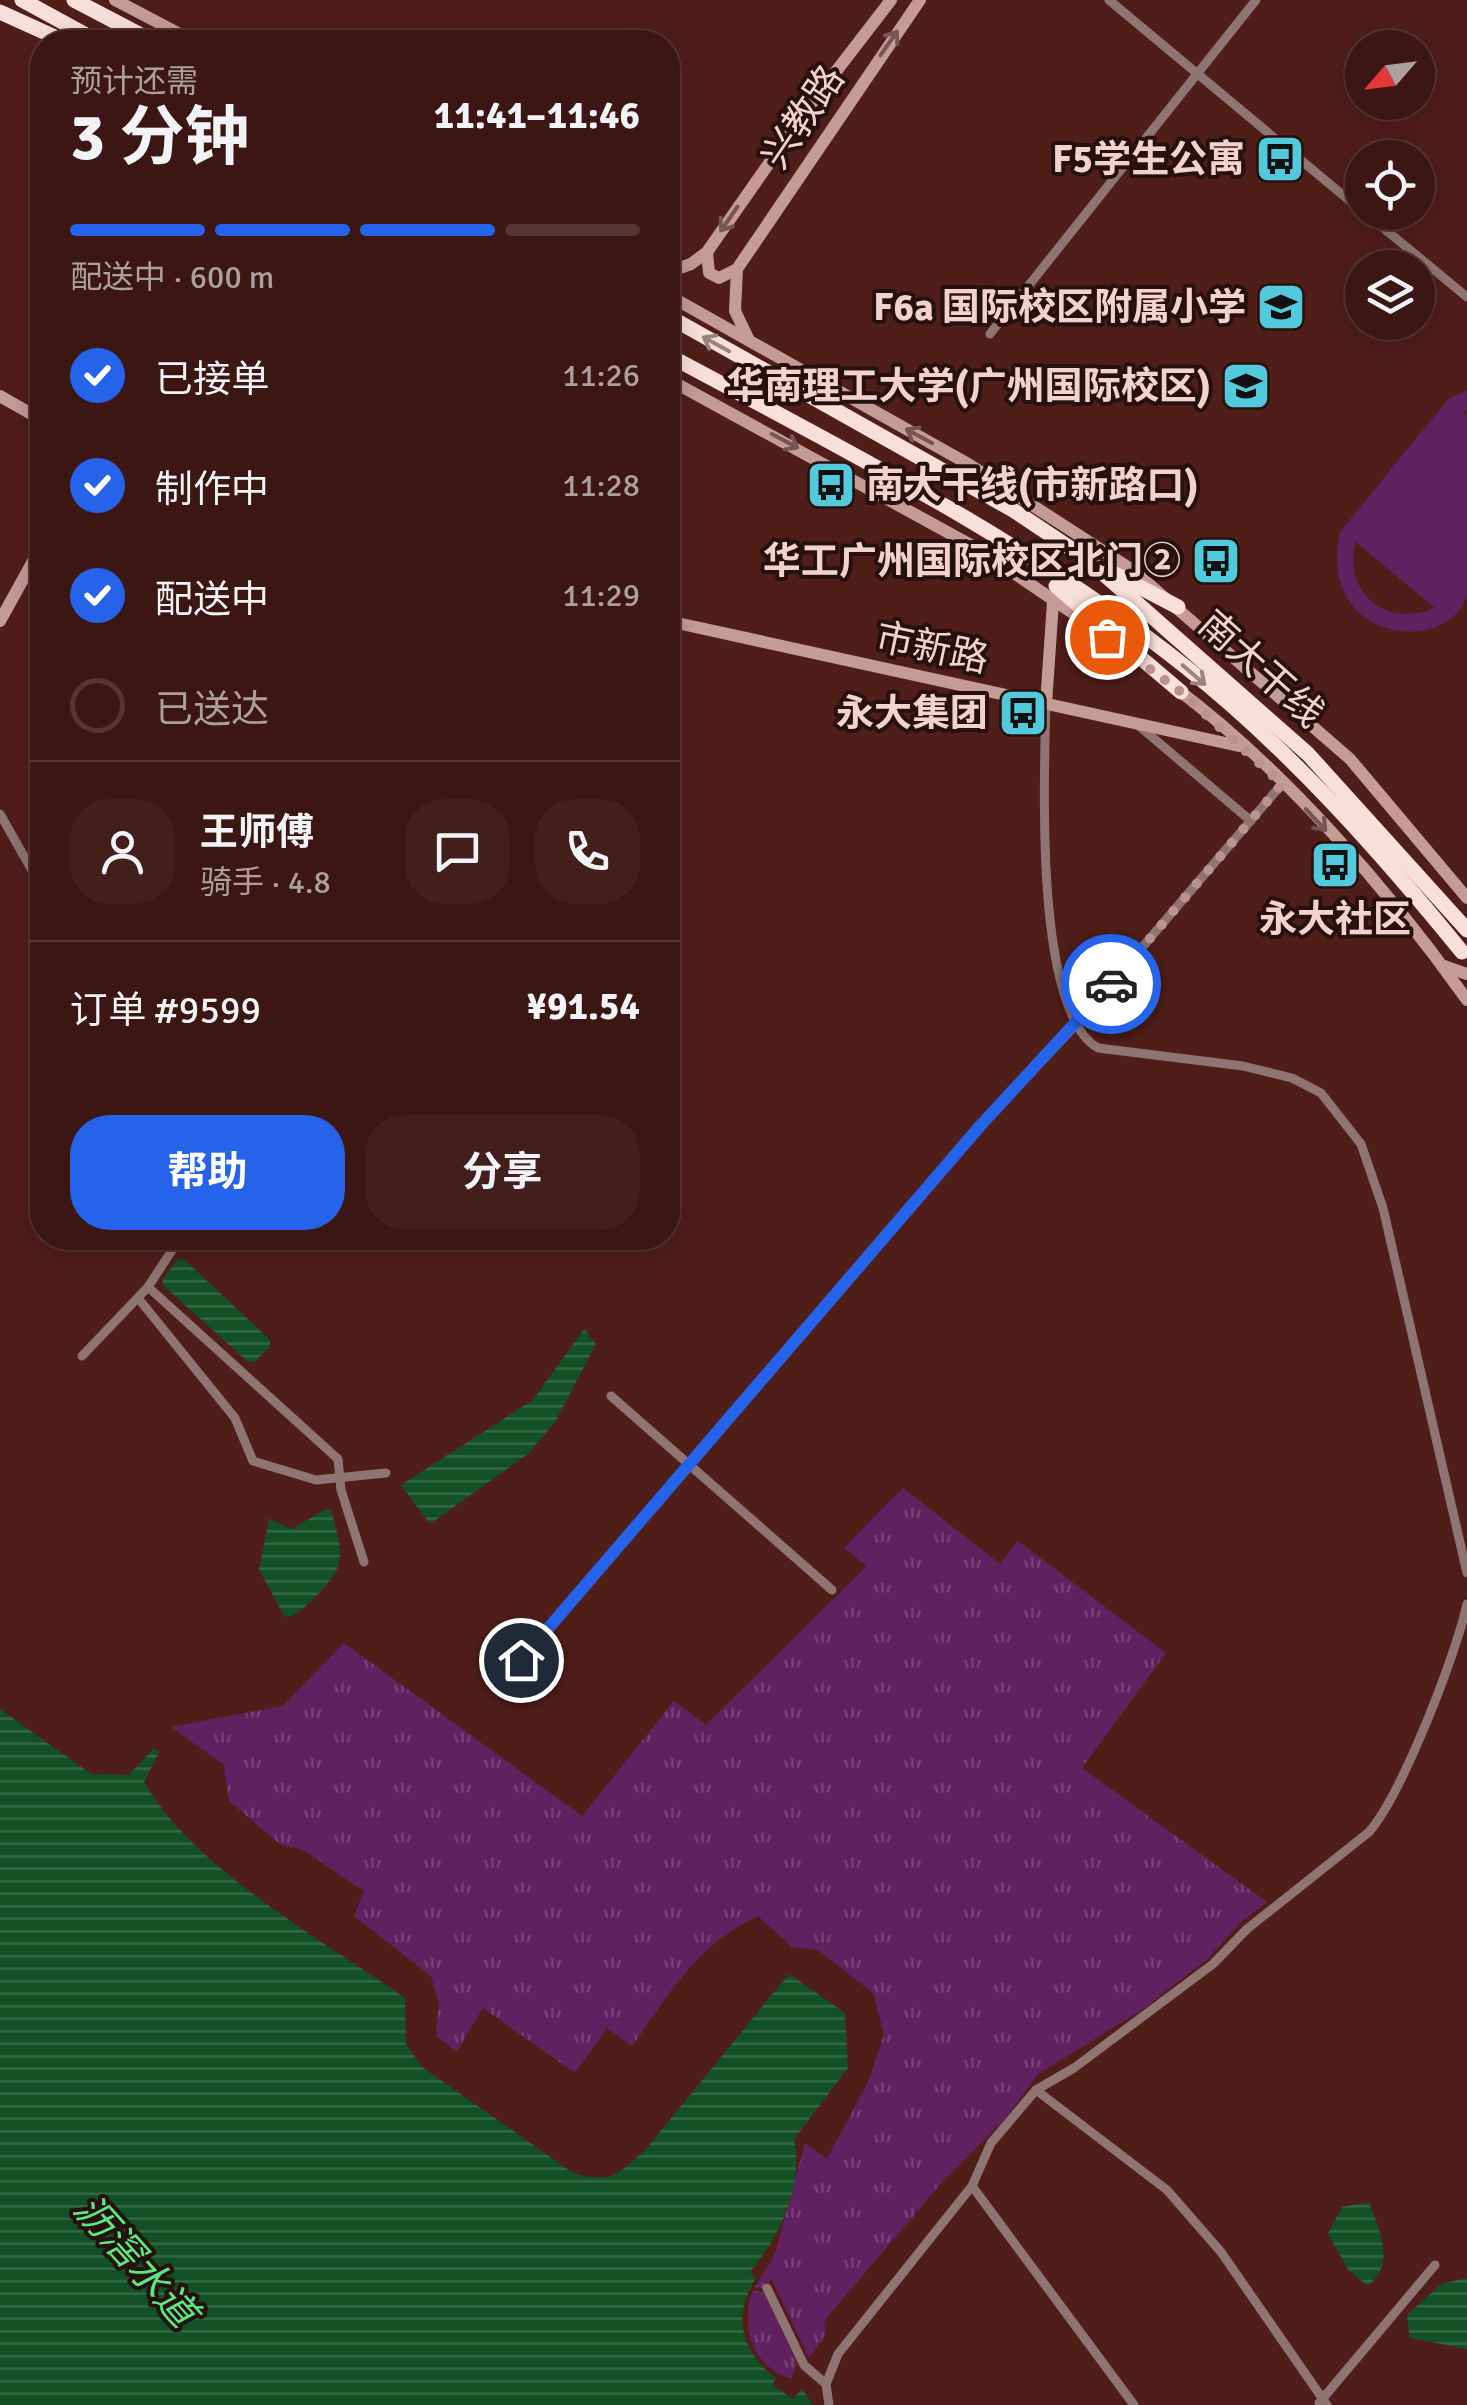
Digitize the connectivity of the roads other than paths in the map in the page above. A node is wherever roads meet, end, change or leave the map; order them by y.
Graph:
1 (22, 0) edge
2 (74, 0) edge
3 (96, 0) edge
4 (116, 0) edge
5 (891, 0) edge
6 (920, 0) edge
7 (1108, 0) edge
8 (1256, 0) edge
9 (0, 14) edge
10 (38, 30) edge
11 (78, 30) edge
12 (131, 30) edge
13 (146, 30) edge
14 (172, 30) edge
15 (30, 32) edge
16 (1198, 73) junction
17 (1345, 196) edge
18 (1386, 230) edge
19 (707, 252) junction
20 (680, 268) edge
21 (737, 269) junction
22 (1467, 297) edge
23 (680, 301) edge
24 (680, 323) edge
25 (990, 334) dead end
26 (750, 341) junction
27 (680, 361) edge
28 (680, 385) edge
29 (0, 396) edge
30 (30, 413) edge
31 (1003, 542) junction
32 (1088, 560) junction
33 (30, 567) edge
34 (1053, 602) junction
35 (1178, 607) junction
36 (0, 621) edge
37 (680, 624) edge
38 (1181, 692) junction
39 (1046, 704) junction
40 (1136, 724) junction
41 (1242, 747) junction
42 (1282, 784) junction
43 (0, 814) edge
44 (1251, 821) junction
45 (30, 867) edge
46 (1467, 898) edge
47 (1467, 930) edge
48 (1462, 952) dead end
49 (1442, 965) junction
50 (1467, 974) edge
51 (1467, 1000) edge
52 (1074, 1026) junction
53 (172, 1250) edge
54 (148, 1287) junction
55 (138, 1298) junction
56 (82, 1356) dead end
57 (611, 1396) dead end
58 (690, 1463) junction
59 (386, 1473) dead end
60 (341, 1480) junction
61 (364, 1562) dead end
62 (1467, 1572) edge
63 (832, 1590) dead end
64 (1466, 1608) edge
65 (521, 1660) dead end
66 (1036, 2090) junction
67 (972, 2186) junction
68 (1435, 2264) dead end
69 (768, 2288) dead end
70 (826, 2384) junction
71 (1322, 2404) edge
72 (828, 2405) edge
73 (1134, 2405) edge

1 - 11 highway
2 - 12 highway
3 - 13 highway
4 - 14 main road
5 -> 19 main road, 兴教路
21 -> 6 main road, 兴教路
7 - 16 street
8 - 16 street
9 - 10 highway
9 - 15 main road
16 - 17 street
16 - 25 street
18 - 22 street
19 - 20 main road
19 - 21 main road
21 - 26 main road
23 - 26 main road
32 -> 24 highway, 南大干线
35 -> 26 main road
27 - 31 highway, 南大干线
28 -> 34 main road
29 - 30 main road
31 - 38 highway
31 -> 48 highway, 南大干线
32 - 35 highway
32 - 47 highway, 南大干线
33 - 36 main road
34 - 38 main road
34 - 39 main road
35 - 46 main road
37 - 39 main road, 市新路
38 - 41 main road
39 - 40 main road, 市新路
39 - 52 street
40 - 41 main road, 市新路
40 - 44 street
41 - 42 main road
42 - 44 street
42 -> 49 main road
43 - 45 street
44 - 52 street
49 - 50 main road
49 - 51 main road
52 - 58 street
52 - 62 street
53 - 54 street
54 - 55 street
54 - 60 street
55 - 56 street
55 - 60 street
57 - 58 street
58 - 63 street
58 - 65 street
59 - 60 street
60 - 61 street
64 - 66 street
66 - 67 street
66 - 71 street
67 - 70 street
67 - 73 street
68 - 71 street
69 - 70 street
70 - 72 street

